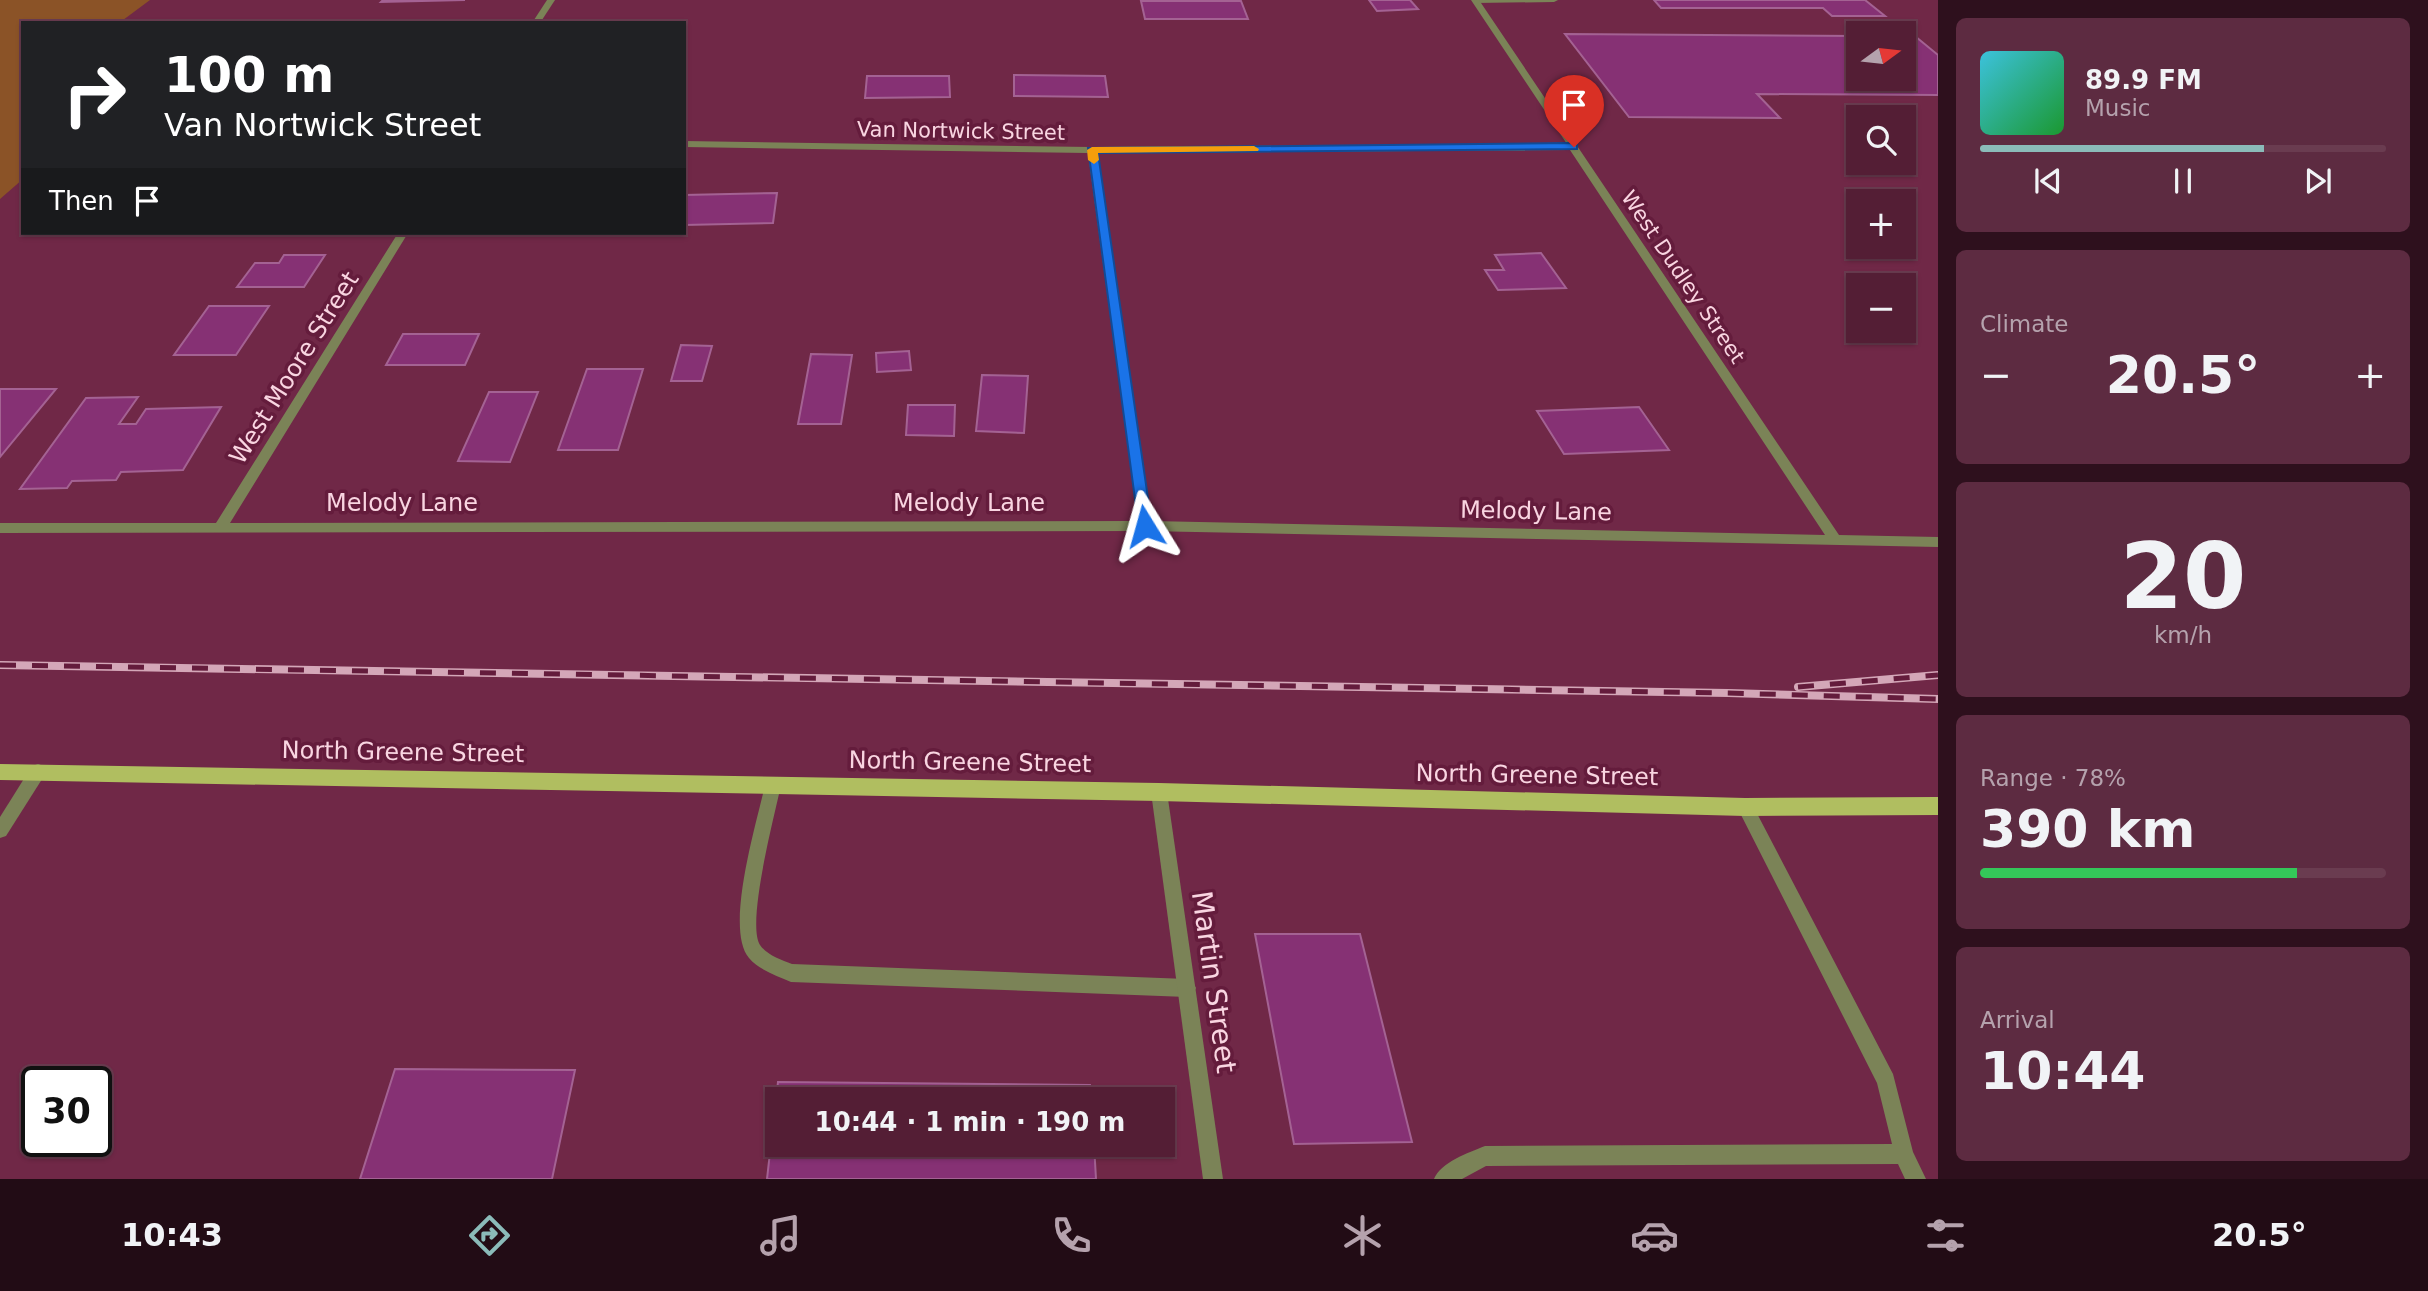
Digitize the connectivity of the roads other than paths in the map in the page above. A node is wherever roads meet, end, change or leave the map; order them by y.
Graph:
1 (551, 0) edge
2 (1554, 0) edge
3 (1475, 1) edge
4 (537, 21) edge
5 (686, 144) edge
6 (1574, 147) junction
7 (1092, 150) junction
8 (402, 235) edge
9 (221, 526) junction
10 (1145, 526) junction
11 (0, 528) edge
12 (1835, 540) junction
13 (1938, 542) edge
14 (38, 771) junction
15 (0, 772) edge
16 (774, 785) junction
17 (1159, 792) junction
18 (1938, 806) edge
19 (1745, 807) junction
20 (0, 831) edge
21 (1187, 988) junction
22 (1904, 1154) junction
23 (1213, 1179) edge
24 (1444, 1179) edge
25 (1916, 1179) edge

1 - 4 street
2 - 3 street
3 - 6 street, West Dudley Street
5 - 7 street, Van Nortwick Street
6 - 7 street, Van Nortwick Street
6 - 12 street, West Dudley Street
7 - 10 street
8 - 9 street, West Moore Street
9 - 10 street, Melody Lane
9 - 11 street, Melody Lane
10 - 12 street, Melody Lane
12 - 13 street, Melody Lane
14 - 15 main road, North Greene Street
14 - 16 main road, North Greene Street
14 - 20 street
16 - 17 main road, North Greene Street
16 - 21 street
17 - 19 main road, North Greene Street
17 - 21 street, Martin Street
18 - 19 main road, North Greene Street
19 - 22 street
21 - 23 street, Martin Street
22 - 24 street
22 - 25 street

